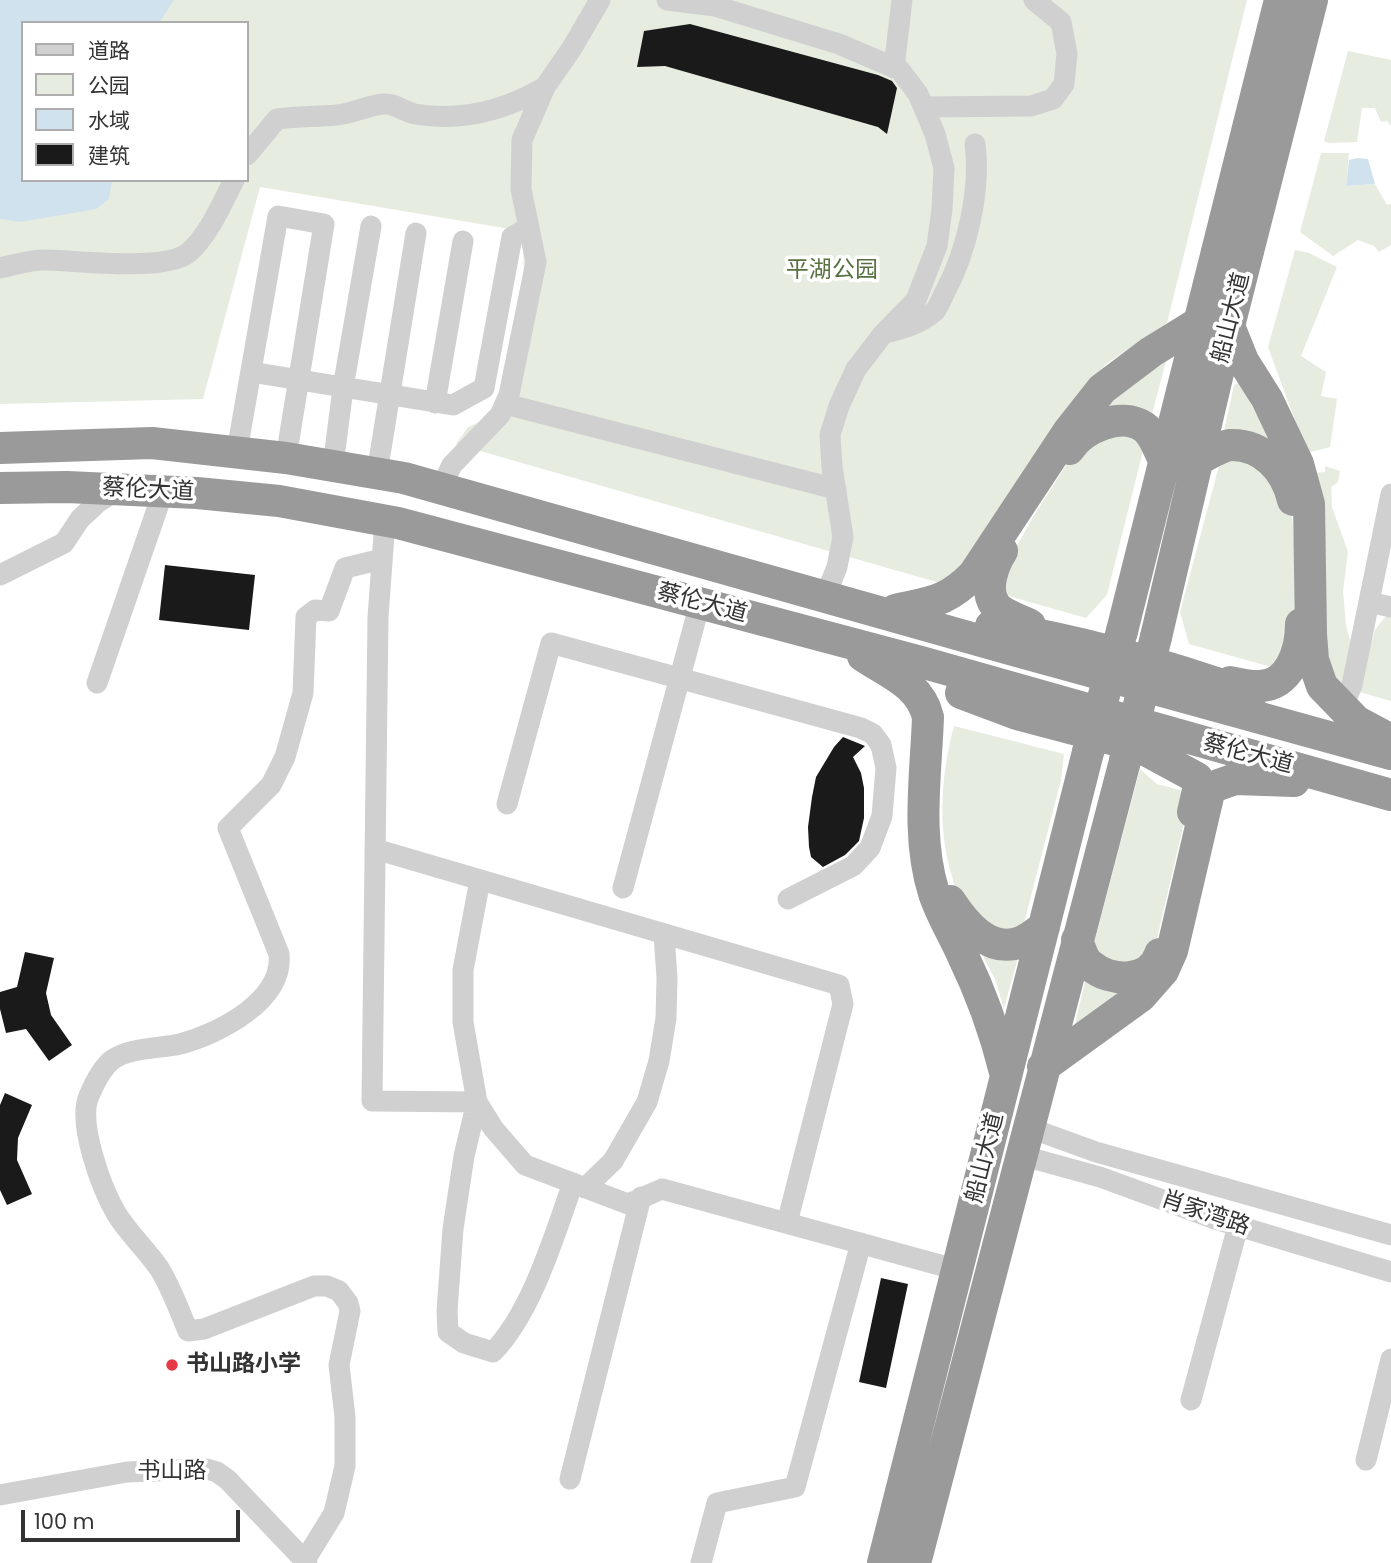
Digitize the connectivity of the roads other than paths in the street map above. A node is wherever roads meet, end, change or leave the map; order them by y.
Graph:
1 (600, 0) edge
2 (667, 0) edge
3 (902, 0) edge
4 (1034, 0) edge
5 (1280, 0) edge
6 (1312, 0) edge
7 (894, 68) junction
8 (545, 87) junction
9 (924, 107) junction
10 (975, 144) dead end
11 (248, 154) edge
12 (233, 182) edge
13 (371, 226) dead end
14 (529, 227) junction
15 (416, 233) dead end
16 (463, 241) dead end
17 (0, 268) edge
18 (1198, 323) junction
19 (1229, 326) junction
20 (883, 334) junction
21 (251, 372) junction
22 (486, 376) junction
23 (512, 379) junction
24 (299, 380) junction
25 (343, 388) junction
26 (389, 395) junction
27 (435, 402) junction
28 (505, 404) junction
29 (0, 448) edge
30 (237, 451) junction
31 (286, 458) junction
32 (1199, 459) junction
33 (1164, 461) junction
34 (333, 466) junction
35 (377, 473) junction
36 (441, 487) junction
37 (0, 488) edge
38 (119, 489) junction
39 (836, 489) junction
40 (163, 492) junction
41 (1391, 494) edge
42 (385, 520) junction
43 (382, 559) junction
44 (0, 575) edge
45 (835, 599) junction
46 (1369, 602) junction
47 (700, 603) junction
48 (1391, 607) edge
49 (894, 610) junction
50 (786, 626) junction
51 (1054, 636) junction
52 (862, 655) junction
53 (680, 678) junction
54 (1205, 678) junction
55 (97, 682) dead end
56 (1342, 709) junction
57 (1017, 713) junction
58 (1391, 743) edge
59 (1132, 754) junction
60 (1391, 754) edge
61 (1310, 781) junction
62 (1391, 795) edge
63 (507, 804) dead end
64 (375, 849) junction
65 (480, 880) junction
66 (623, 888) dead end
67 (788, 899) dead end
68 (1044, 927) junction
69 (664, 934) junction
70 (1077, 940) junction
71 (1043, 1067) junction
72 (1006, 1077) junction
73 (477, 1102) junction
74 (1024, 1140) junction
75 (579, 1185) junction
76 (641, 1198) junction
77 (787, 1223) junction
78 (1238, 1226) junction
79 (1391, 1235) edge
80 (861, 1243) junction
81 (958, 1270) junction
82 (1391, 1272) edge
83 (1391, 1359) edge
84 (1191, 1400) dead end
85 (1366, 1460) dead end
86 (570, 1479) dead end
87 (0, 1495) edge
88 (920, 1557) edge
89 (306, 1562) edge
90 (701, 1563) edge
91 (883, 1563) edge

1 - 8 street
2 - 7 street
3 - 7 street
4 - 9 street
5 - 18 highway, 船山大道
6 - 19 highway, 船山大道
7 - 9 street
8 - 11 street
8 - 14 street
9 - 20 street
10 - 20 street
12 - 17 street
13 - 25 street
14 - 22 street
14 - 23 street
15 - 26 street
16 - 27 street
18 - 33 highway, 船山大道
18 - 49 highway
19 - 32 highway, 船山大道
19 - 56 highway
20 - 39 street
21 - 24 street
21 - 24 street
21 - 30 street
22 - 23 street
22 - 27 street
23 - 28 street
24 - 25 street
24 - 31 street
25 - 26 street
25 - 34 street
26 - 27 street
26 - 35 street
28 - 36 street
28 - 39 street
29 - 30 highway, 蔡伦大道
30 - 31 highway, 蔡伦大道
31 - 34 highway, 蔡伦大道
32 - 54 highway
32 - 59 highway, 船山大道, bridge
33 - 51 highway
33 - 68 highway, 船山大道, bridge
34 - 35 highway, 蔡伦大道
35 - 36 highway, 蔡伦大道
36 - 45 highway, 蔡伦大道
37 - 38 highway, 蔡伦大道
38 - 40 highway, 蔡伦大道
38 - 44 street
39 - 45 street
40 - 42 highway, 蔡伦大道
40 - 55 street
41 - 46 street
42 - 43 street
42 - 47 highway, 蔡伦大道
43 - 64 street
43 - 89 street
45 - 49 highway, 蔡伦大道
45 - 60 highway, 蔡伦大道
46 - 48 street
46 - 56 street
47 - 50 highway, 蔡伦大道
47 - 53 street
49 - 51 highway, 蔡伦大道
50 - 52 highway
50 - 62 highway, 蔡伦大道
51 - 54 highway, 蔡伦大道
52 - 57 highway
52 - 72 highway
53 - 63 street
53 - 66 street
53 - 67 street
54 - 58 highway, 蔡伦大道
56 - 58 highway
57 - 59 highway
57 - 68 highway
59 - 61 highway
59 - 70 highway, 船山大道
59 - 70 highway
61 - 62 highway
61 - 71 highway
64 - 65 street
64 - 73 street
65 - 69 street
65 - 73 street
68 - 72 highway, 船山大道
69 - 75 street
69 - 77 street
70 - 71 highway, 船山大道
71 - 74 highway, 船山大道
72 - 81 highway, 船山大道
73 - 75 street
73 - 75 street
74 - 78 street, 肖家湾路
74 - 79 street
74 - 88 highway, 船山大道
75 - 76 street
76 - 77 street
76 - 86 street
77 - 80 street
78 - 82 street, 肖家湾路
78 - 84 street
80 - 81 street
80 - 90 street
81 - 91 highway, 船山大道
83 - 85 street
87 - 89 street, 书山路

